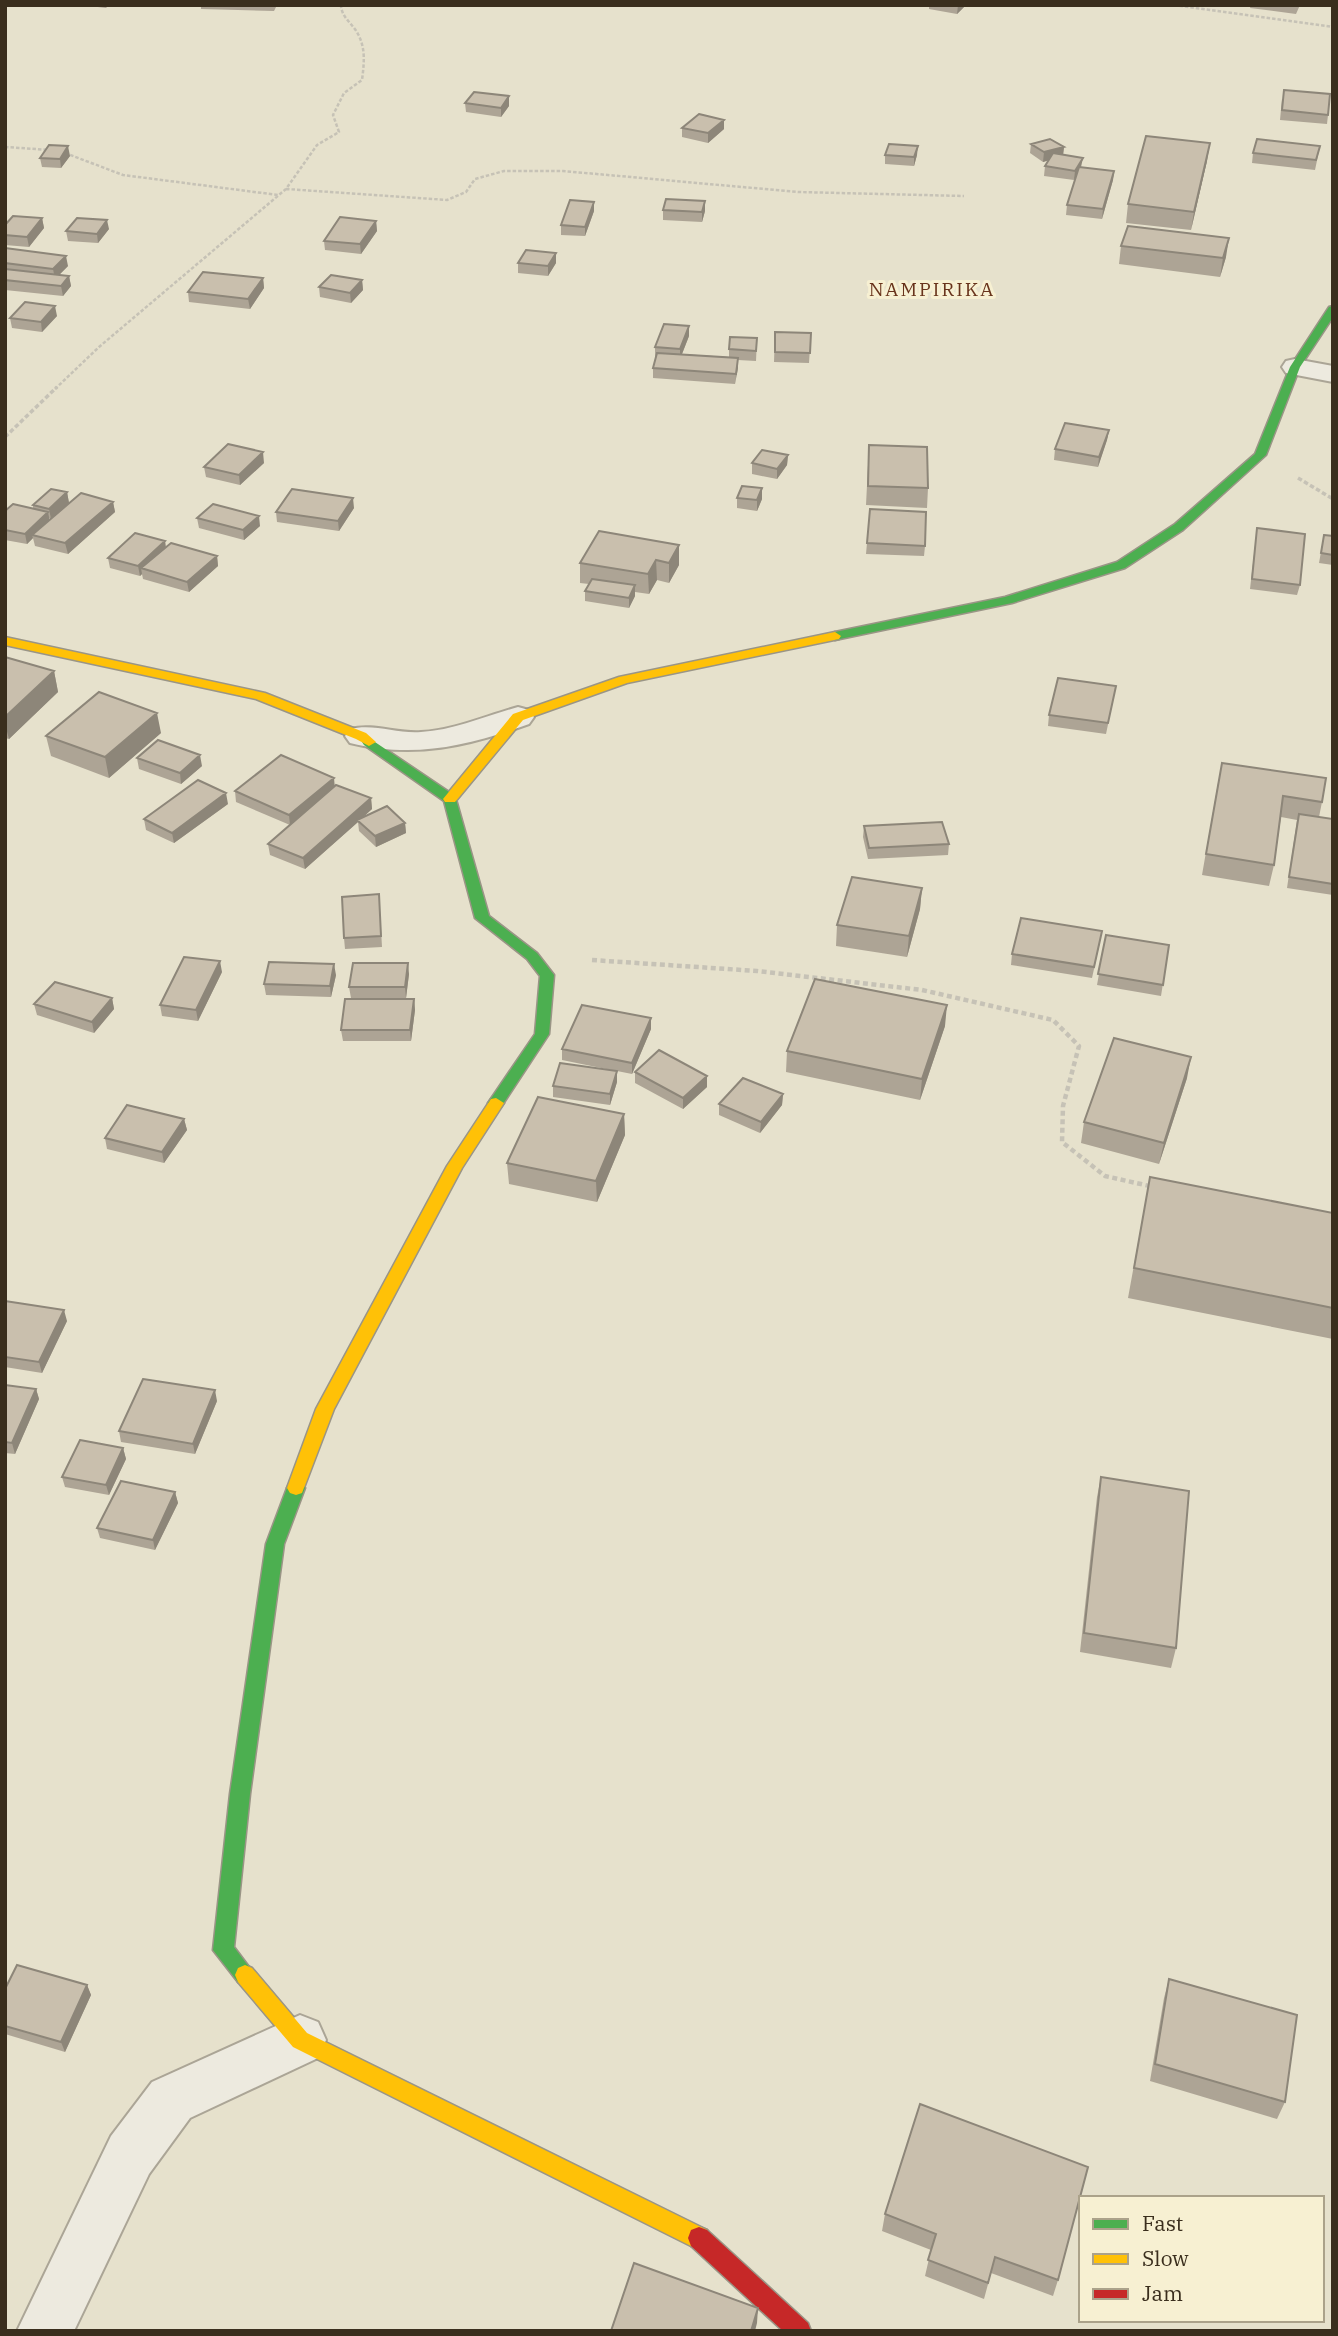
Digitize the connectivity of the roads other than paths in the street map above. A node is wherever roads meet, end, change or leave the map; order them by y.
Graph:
1 (1333, 309) edge
2 (1295, 368) junction
3 (1333, 374) edge
4 (5, 641) edge
5 (518, 717) junction
6 (361, 736) junction
7 (450, 799) junction
8 (300, 2040) junction
9 (45, 2331) edge
10 (800, 2331) edge

1 - 2 street
2 - 3 street
2 - 5 street
4 - 6 street
5 - 6 street
5 - 7 street
6 - 7 street
7 - 8 street
8 - 9 street
8 - 10 street

